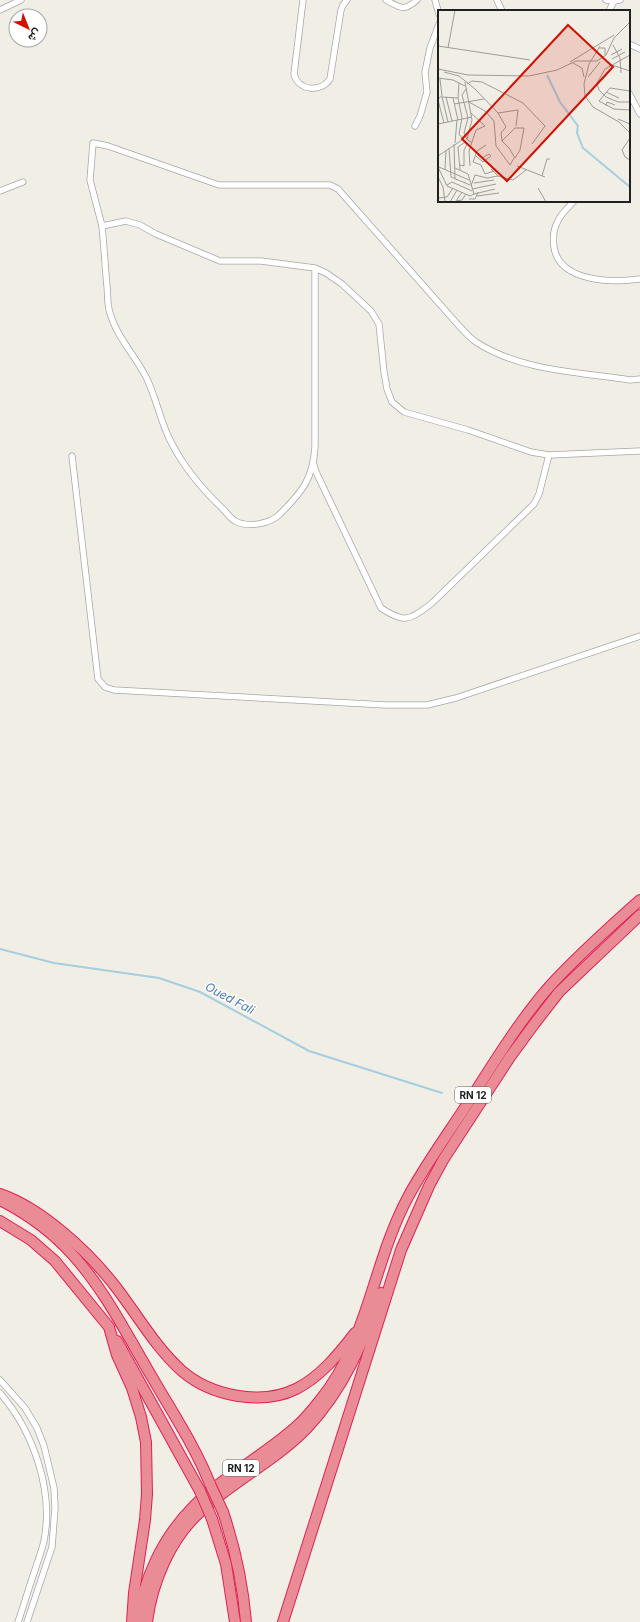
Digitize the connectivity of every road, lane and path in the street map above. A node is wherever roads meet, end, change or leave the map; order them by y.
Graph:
1 (21, 0) edge
2 (303, 0) edge
3 (347, 0) edge
4 (386, 0) edge
5 (417, 0) edge
6 (435, 0) edge
7 (497, 0) edge
8 (606, 0) edge
9 (617, 1) edge
10 (0, 10) edge
11 (438, 10) edge
12 (502, 10) edge
13 (610, 10) edge
14 (438, 27) edge
15 (630, 44) edge
16 (640, 49) edge
17 (630, 95) edge
18 (640, 114) edge
19 (415, 126) dead end
20 (23, 182) dead end
21 (0, 191) edge
22 (573, 202) edge
23 (102, 226) junction
24 (315, 268) junction
25 (640, 280) edge
26 (640, 379) edge
27 (640, 451) edge
28 (549, 455) junction
29 (72, 456) dead end
30 (314, 464) junction
31 (640, 636) edge
32 (640, 900) edge
33 (640, 914) edge
34 (429, 1186) junction
35 (0, 1194) edge
36 (0, 1200) edge
37 (0, 1221) edge
38 (360, 1325) junction
39 (110, 1327) junction
40 (0, 1380) edge
41 (0, 1393) edge
42 (18, 1622) edge
43 (27, 1622) edge
44 (132, 1622) edge
45 (138, 1622) edge
46 (147, 1622) edge
47 (235, 1622) edge
48 (246, 1622) edge
49 (283, 1622) edge

1 - 10 street
2 - 3 street
4 - 5 street
6 - 11 street
7 - 12 street
8 - 9 street
9 - 13 street
14 - 19 street
15 - 16 street
17 - 18 street
20 - 21 street
22 - 25 street
23 - 24 street
23 - 26 street
23 - 30 street
24 - 28 street
24 - 30 street
27 - 28 street
28 - 30 street
29 - 31 street
32 - 38 highway, RN 12
33 - 34 highway, RN 12
34 - 46 highway
34 - 49 highway, RN 12
35 - 38 highway
36 - 48 highway, bridge
37 - 39 highway
38 - 45 highway, RN 12
39 - 44 highway
39 - 47 highway, bridge
40 - 43 street
41 - 42 street

